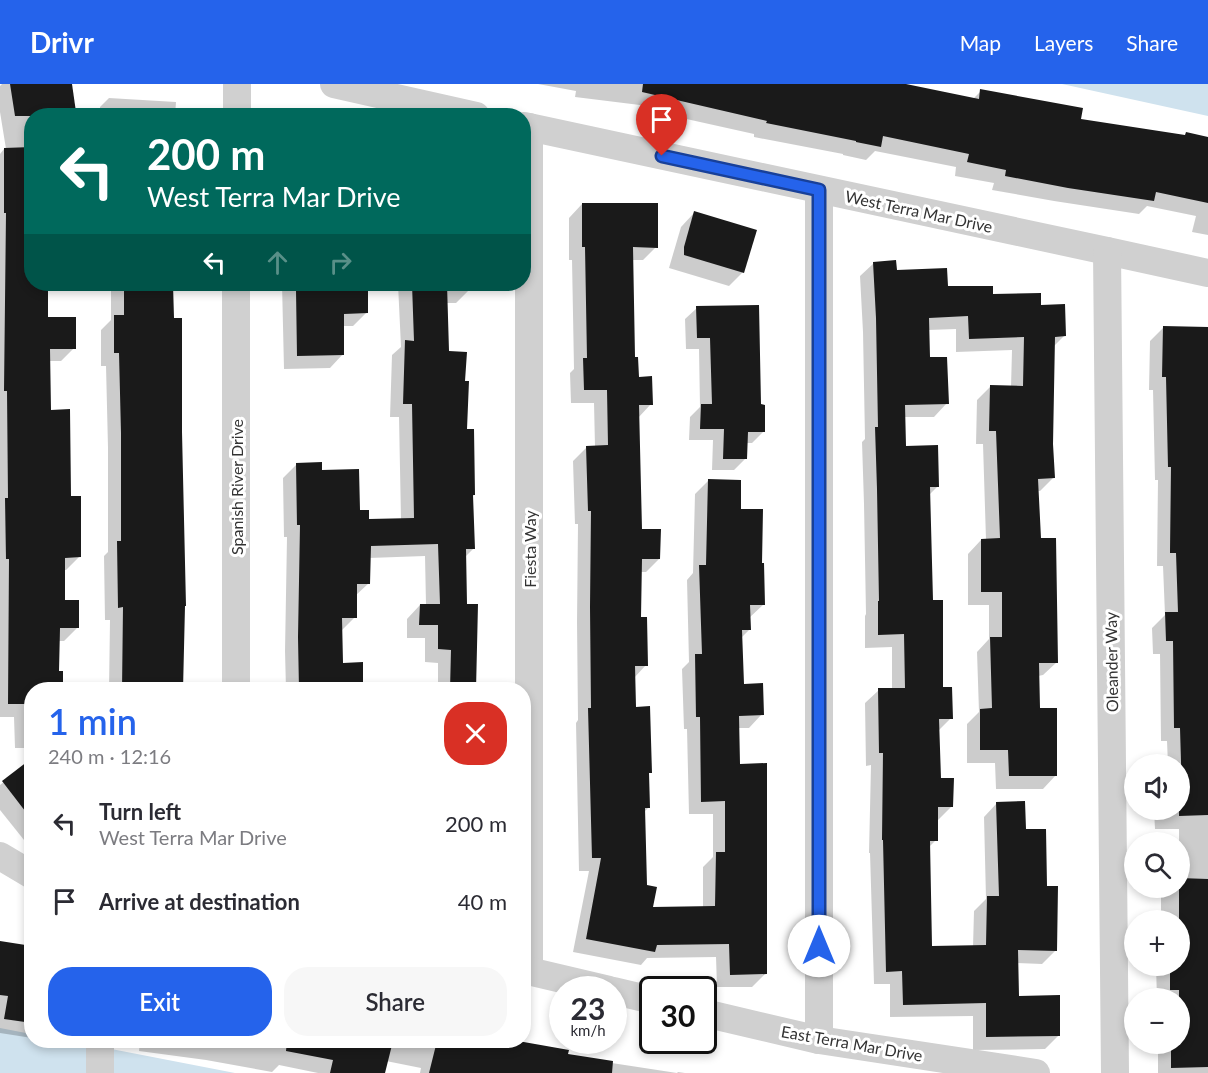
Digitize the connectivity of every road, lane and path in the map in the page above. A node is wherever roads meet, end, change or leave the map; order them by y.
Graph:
1 (237, 84) edge
2 (334, 84) edge
3 (237, 108) edge
4 (440, 108) edge
5 (531, 127) edge
6 (819, 190) junction
7 (1107, 251) junction
8 (1208, 273) edge
9 (236, 291) edge
10 (526, 291) edge
11 (236, 682) edge
12 (526, 682) edge
13 (0, 856) edge
14 (24, 870) edge
15 (531, 971) edge
16 (550, 976) edge
17 (717, 1015) edge
18 (819, 1040) junction
19 (100, 1048) edge
20 (100, 1073) edge
21 (1036, 1073) edge
22 (1115, 1073) edge

1 - 3 street
2 - 4 street
5 - 6 street, West Terra Mar Drive
6 - 7 street, West Terra Mar Drive
6 - 18 street
7 - 8 street, West Terra Mar Drive
7 - 22 street, Oleander Way
9 - 11 street, Spanish River Drive
10 - 12 street, Fiesta Way
13 - 14 street
15 - 16 street
17 - 18 street, East Terra Mar Drive
18 - 21 street, East Terra Mar Drive
19 - 20 street

